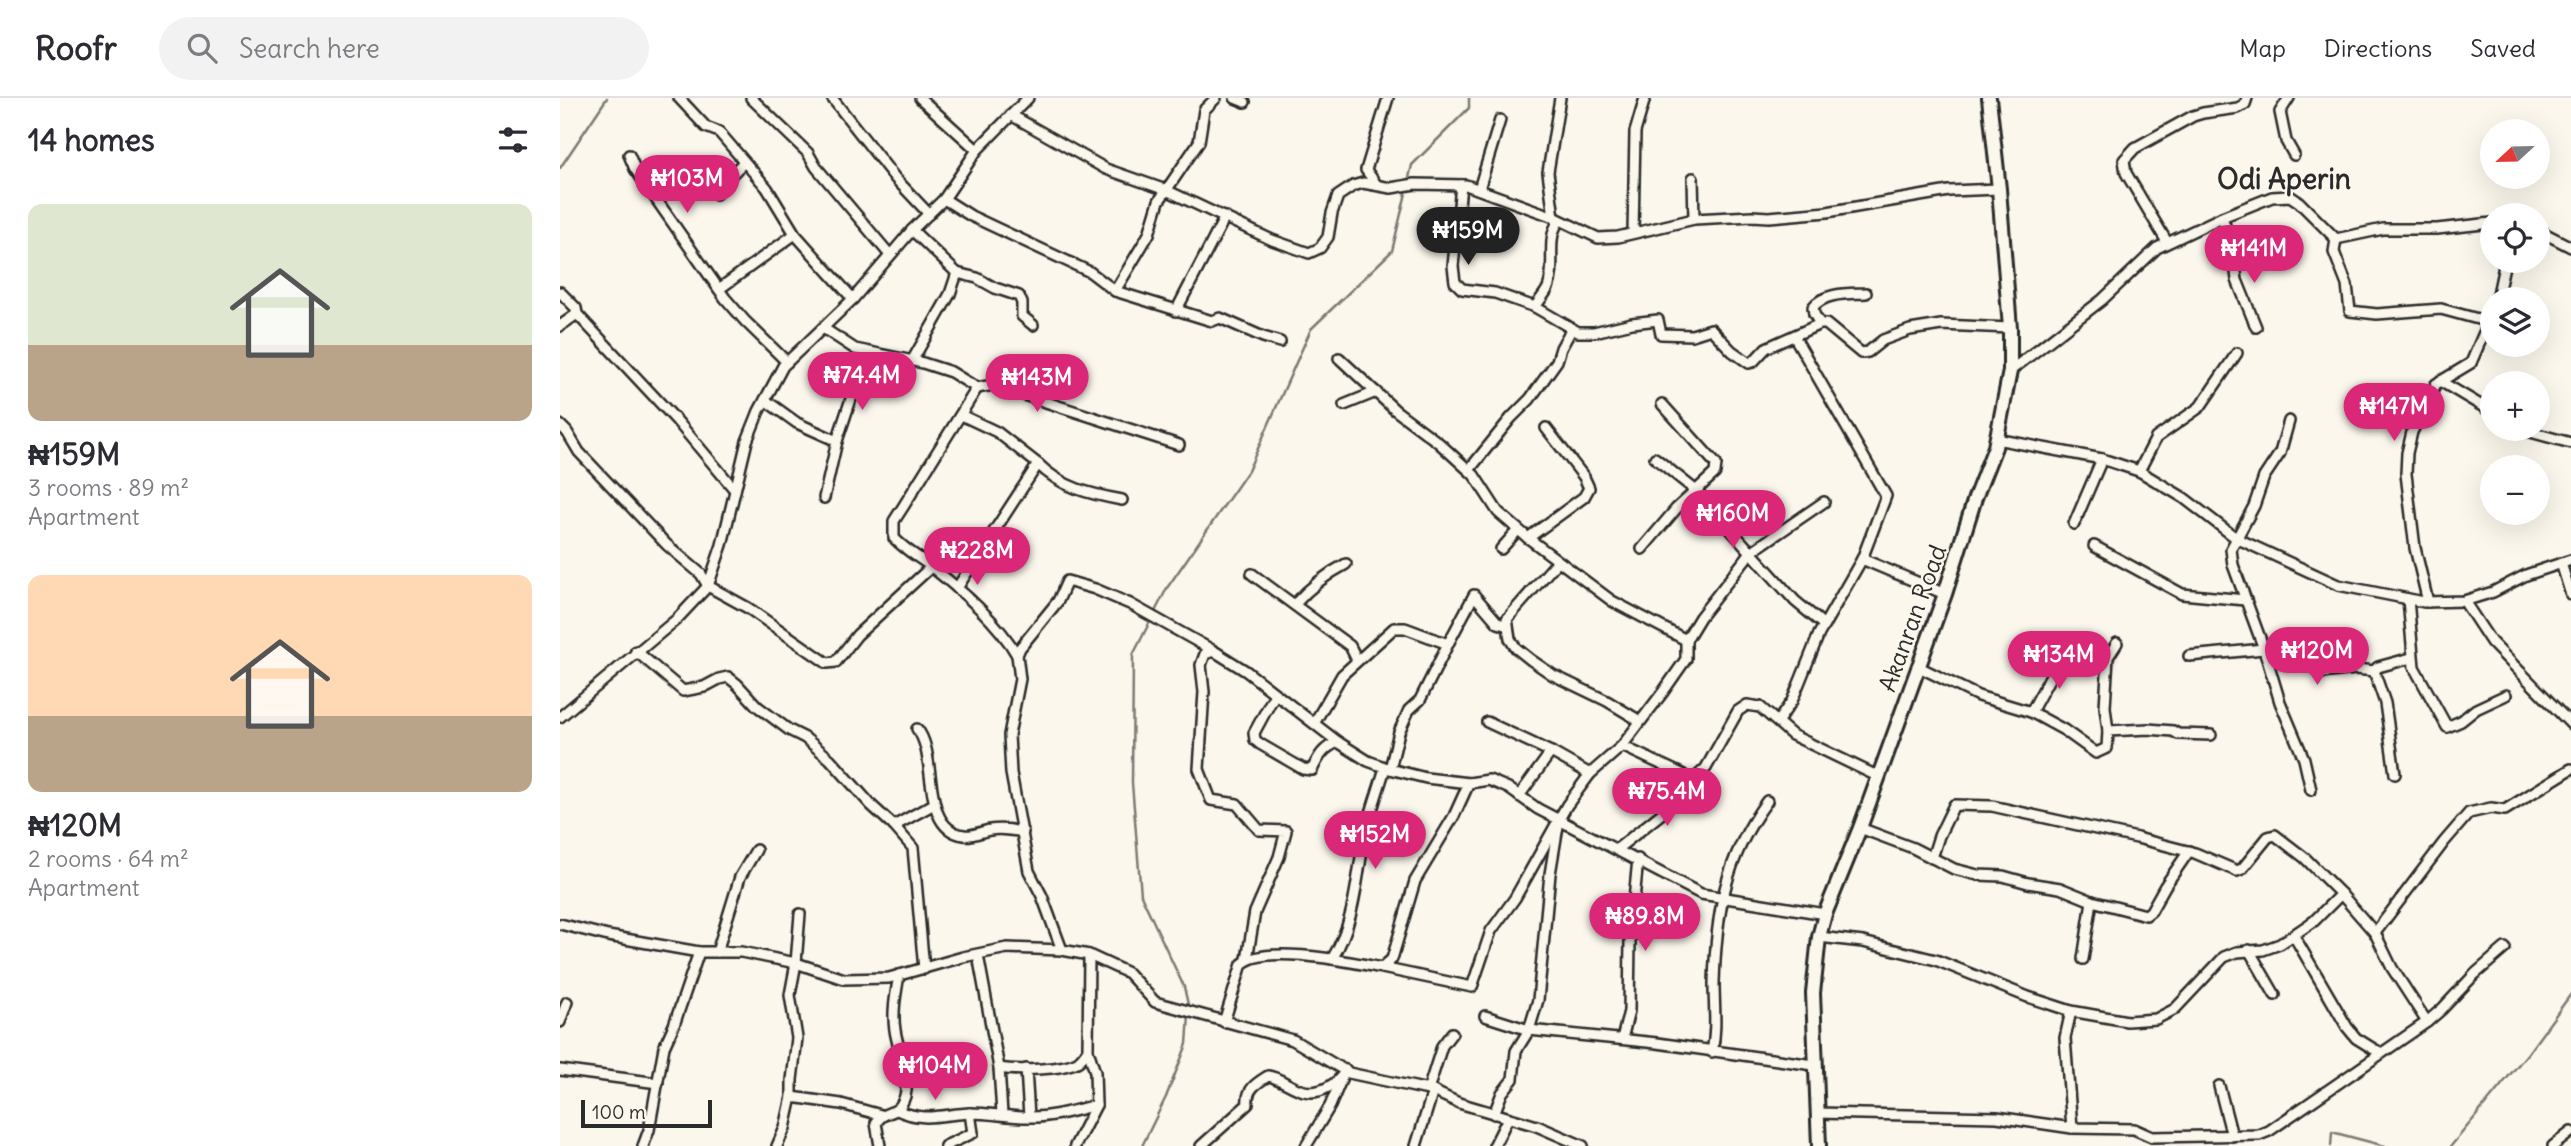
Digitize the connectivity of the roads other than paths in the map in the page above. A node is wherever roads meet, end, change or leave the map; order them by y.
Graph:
1 (679, 98) edge
2 (751, 98) edge
3 (832, 98) edge
4 (920, 98) edge
5 (1028, 98) edge
6 (1216, 98) edge
7 (1235, 98) edge
8 (1388, 98) edge
9 (1560, 98) edge
10 (1645, 98) edge
11 (1989, 98) edge
12 (2247, 98) edge
13 (2289, 98) edge
14 (1245, 102) dead end
15 (1011, 115) junction
16 (1500, 120) dead end
17 (977, 150) junction
18 (629, 155) dead end
19 (2294, 155) dead end
20 (744, 162) junction
21 (684, 163) dead end
22 (1693, 178) dead end
23 (1377, 185) junction
24 (1461, 185) junction
25 (1479, 189) junction
26 (1999, 189) junction
27 (1166, 190) junction
28 (944, 199) junction
29 (929, 214) junction
30 (2221, 216) junction
31 (1225, 217) junction
32 (1556, 219) junction
33 (1694, 219) junction
34 (2480, 224) edge
35 (912, 230) junction
36 (1633, 233) junction
37 (794, 234) junction
38 (2550, 236) edge
39 (2336, 239) junction
40 (2167, 242) junction
41 (2571, 247) edge
42 (890, 255) junction
43 (957, 273) junction
44 (719, 289) junction
45 (1115, 290) junction
46 (560, 292) edge
47 (1866, 293) dead end
48 (853, 299) junction
49 (1535, 307) junction
50 (1176, 311) junction
51 (577, 314) junction
52 (2480, 316) edge
53 (1033, 324) dead end
54 (1820, 324) junction
55 (560, 326) edge
56 (2256, 327) dead end
57 (822, 328) junction
58 (2010, 328) junction
59 (1572, 330) junction
60 (1794, 336) junction
61 (1280, 342) dead end
62 (2480, 343) edge
63 (2237, 353) dead end
64 (876, 354) junction
65 (1339, 358) dead end
66 (912, 361) junction
67 (787, 362) junction
68 (2010, 371) junction
69 (2441, 381) junction
70 (977, 388) junction
71 (1376, 392) junction
72 (765, 400) junction
73 (1662, 404) dead end
74 (1344, 405) dead end
75 (2480, 405) edge
76 (961, 415) junction
77 (2289, 421) dead end
78 (560, 425) edge
79 (1546, 428) dead end
80 (2550, 437) edge
81 (1996, 439) junction
82 (837, 441) junction
83 (2571, 443) edge
84 (1179, 445) dead end
85 (1655, 458) dead end
86 (2102, 459) junction
87 (1038, 464) junction
88 (1469, 470) junction
89 (2139, 471) junction
90 (736, 490) junction
91 (1695, 490) junction
92 (824, 498) dead end
93 (1122, 500) dead end
94 (1824, 502) dead end
95 (2074, 524) dead end
96 (1518, 530) junction
97 (1528, 538) junction
98 (2236, 538) junction
99 (2094, 546) dead end
100 (1642, 549) dead end
101 (1501, 550) dead end
102 (1751, 552) junction
103 (1862, 559) junction
104 (2571, 560) edge
105 (1557, 562) junction
106 (2561, 563) junction
107 (1346, 564) dead end
108 (931, 567) junction
109 (1252, 574) dead end
110 (708, 586) junction
111 (957, 588) junction
112 (1945, 594) junction
113 (2571, 594) edge
114 (2408, 599) junction
115 (2245, 600) junction
116 (2464, 601) junction
117 (2428, 602) junction
118 (1295, 604) junction
119 (1824, 625) junction
120 (1508, 626) junction
121 (1686, 640) junction
122 (2117, 643) dead end
123 (1448, 644) junction
124 (1016, 649) junction
125 (636, 650) junction
126 (1214, 651) junction
127 (2265, 652) junction
128 (2062, 655) dead end
129 (2189, 656) dead end
130 (2411, 658) junction
131 (1357, 660) junction
132 (1917, 666) junction
133 (2374, 671) junction
134 (1275, 694) junction
135 (2506, 695) dead end
136 (2031, 712) junction
137 (560, 717) edge
138 (1778, 720) junction
139 (1640, 721) junction
140 (1315, 722) junction
141 (1487, 722) dead end
142 (2571, 724) edge
143 (917, 729) dead end
144 (2108, 731) junction
145 (2211, 735) dead end
146 (1338, 742) junction
147 (1622, 746) junction
148 (1551, 752) junction
149 (1387, 769) junction
150 (2571, 769) edge
151 (1590, 774) junction
152 (2395, 774) dead end
153 (1877, 776) junction
154 (1691, 782) junction
155 (1469, 783) junction
156 (2311, 790) dead end
157 (1519, 796) junction
158 (1767, 801) dead end
159 (934, 804) junction
160 (1559, 819) junction
161 (894, 826) junction
162 (1860, 828) junction
163 (1023, 832) junction
164 (1617, 849) junction
165 (756, 850) dead end
166 (2189, 851) junction
167 (1932, 858) junction
168 (1638, 859) junction
169 (2341, 894) junction
170 (1721, 898) junction
171 (2092, 901) junction
172 (800, 914) dead end
173 (1825, 914) junction
174 (560, 924) edge
175 (2375, 933) junction
176 (2294, 936) junction
177 (1819, 937) junction
178 (2505, 948) dead end
179 (1062, 950) junction
180 (2249, 950) junction
181 (699, 952) junction
182 (717, 952) junction
183 (978, 955) junction
184 (1090, 955) junction
185 (1247, 959) junction
186 (1332, 959) junction
187 (2082, 959) dead end
188 (796, 963) junction
189 (1382, 968) junction
190 (925, 969) junction
191 (899, 975) junction
192 (2275, 995) dead end
193 (567, 1002) dead end
194 (2071, 1011) junction
195 (1485, 1016) dead end
196 (1224, 1022) junction
197 (2427, 1022) junction
198 (560, 1023) edge
199 (1529, 1030) junction
200 (1452, 1033) dead end
201 (1622, 1039) junction
202 (1088, 1050) junction
203 (1712, 1052) junction
204 (2380, 1053) junction
205 (1814, 1065) junction
206 (999, 1068) junction
207 (1026, 1069) junction
208 (560, 1070) edge
209 (1346, 1070) junction
210 (1340, 1080) junction
211 (658, 1083) junction
212 (2219, 1086) dead end
213 (1431, 1091) junction
214 (792, 1097) junction
215 (1096, 1105) junction
216 (897, 1110) junction
217 (970, 1113) junction
218 (1817, 1113) junction
219 (1002, 1114) junction
220 (1494, 1114) junction
221 (881, 1115) junction
222 (1029, 1117) junction
223 (1508, 1118) junction
224 (2072, 1128) junction
225 (2571, 1132) edge
226 (2232, 1136) junction
227 (1568, 1142) edge
228 (643, 1146) edge
229 (777, 1146) edge
230 (880, 1146) edge
231 (946, 1146) edge
232 (1075, 1146) edge
233 (1201, 1146) edge
234 (1306, 1146) edge
235 (1416, 1146) edge
236 (1494, 1146) edge
237 (1583, 1146) edge
238 (1819, 1146) edge
239 (2553, 1146) edge

1 - 20 street
2 - 42 street
3 - 29 street
4 - 17 street
5 - 15 street
6 - 27 street
7 - 14 street
8 - 23 street
9 - 32 street
10 - 36 street
11 - 26 main road, Akanran Road
12 - 40 street
13 - 19 street
15 - 17 street
15 - 27 street
16 - 25 street
17 - 28 street
18 - 44 street
20 - 21 street
20 - 37 street
22 - 33 street
23 - 24 street
23 - 31 street
24 - 25 street
24 - 49 street
25 - 32 street
26 - 33 street
26 - 58 main road, Akanran Road
27 - 31 street
27 - 45 street
28 - 29 street
28 - 45 street
29 - 35 street
30 - 39 street
30 - 40 street
30 - 56 street
31 - 50 street
32 - 36 street
32 - 49 street
33 - 36 street
34 - 39 street
35 - 42 street
35 - 43 street
37 - 44 street
37 - 48 street
38 - 41 street
39 - 52 street
40 - 68 street
42 - 48 street
43 - 53 street
43 - 66 street
44 - 67 street
45 - 50 street
46 - 51 street
47 - 54 street
48 - 57 street
49 - 59 street
50 - 61 street
51 - 55 street
51 - 90 street
54 - 58 street
54 - 60 street
57 - 64 street
57 - 67 street
58 - 68 main road, Akanran Road
59 - 60 street
59 - 88 street
60 - 103 street
62 - 69 street
63 - 89 street
64 - 66 street
64 - 82 street
65 - 71 street
66 - 70 street
67 - 72 street
68 - 81 main road, Akanran Road
69 - 75 street
69 - 117 street
70 - 76 street
70 - 84 street
71 - 74 street
71 - 88 street
72 - 82 street
72 - 90 street
73 - 91 street
76 - 87 street
76 - 108 street
77 - 98 street
78 - 110 street
79 - 97 street
80 - 83 street
81 - 86 street
81 - 112 main road, Akanran Road
82 - 92 street
85 - 91 street
86 - 89 street
86 - 95 street
87 - 93 street
87 - 111 street
88 - 96 street
89 - 98 street
90 - 110 street
91 - 100 street
91 - 102 street
94 - 102 street
96 - 97 street
96 - 101 street
97 - 105 street
98 - 114 street
98 - 115 street
99 - 115 street
102 - 119 street
102 - 121 street
103 - 112 street
103 - 119 street
104 - 106 street
105 - 120 street
105 - 121 street
106 - 113 street
106 - 116 street
107 - 118 street
108 - 110 street
108 - 111 street
109 - 118 street
110 - 125 street
111 - 124 street
112 - 132 main road, Akanran Road
114 - 117 street
114 - 130 street
115 - 127 street
116 - 117 street
116 - 142 street
118 - 131 street
119 - 138 street
120 - 123 street
120 - 139 street
121 - 139 street
122 - 144 street
123 - 131 street
123 - 149 street
124 - 126 street
124 - 163 street
125 - 137 street
125 - 161 street
126 - 134 street
126 - 185 street
127 - 129 street
127 - 133 street
127 - 156 street
128 - 136 street
130 - 133 street
130 - 135 street
131 - 140 street
132 - 136 street
132 - 153 main road, Akanran Road
133 - 152 street
134 - 140 street
134 - 146 street
136 - 144 street
138 - 153 street
138 - 154 street
139 - 147 street
140 - 146 street
141 - 148 street
143 - 159 street
144 - 145 street
146 - 149 street
147 - 151 street
147 - 154 street
148 - 151 street
148 - 157 street
149 - 155 street
149 - 186 street
150 - 175 street
151 - 160 street
153 - 162 main road, Akanran Road
154 - 164 street
155 - 157 street
155 - 189 street
157 - 160 street
158 - 170 street
159 - 161 street
159 - 163 street
160 - 164 street
160 - 189 street
160 - 199 street
161 - 190 street
162 - 167 street
162 - 173 main road, Akanran Road
163 - 179 street
164 - 168 street
165 - 182 street
166 - 167 street
166 - 169 street
166 - 171 street
167 - 171 street
168 - 170 street
168 - 201 street
169 - 175 street
169 - 176 street
170 - 173 street
170 - 203 street
171 - 187 street
172 - 188 street
173 - 177 main road, Akanran Road
174 - 181 street
175 - 197 street
176 - 180 street
176 - 204 street
177 - 194 street
177 - 205 main road, Akanran Road
178 - 197 street
179 - 183 street
179 - 184 street
180 - 192 street
180 - 194 street
181 - 182 street
181 - 211 street
182 - 188 street
183 - 190 street
183 - 206 street
184 - 196 street
184 - 202 street
185 - 186 street
185 - 196 street
186 - 189 street
188 - 191 street
188 - 214 street
190 - 191 street
191 - 216 street
193 - 198 street
194 - 224 street
195 - 199 street
196 - 209 street
197 - 204 street
199 - 201 street
199 - 220 street
200 - 213 street
201 - 203 street
202 - 207 street
202 - 215 street
203 - 205 street
204 - 226 street
205 - 218 main road, Akanran Road
206 - 207 street
206 - 219 street
207 - 222 street
208 - 211 street
209 - 210 street
209 - 213 street
210 - 233 street
210 - 234 street
211 - 228 street
212 - 226 street
213 - 220 street
213 - 235 street
214 - 221 street
214 - 229 street
215 - 222 street
215 - 232 street
216 - 217 street
216 - 221 street
217 - 219 street
217 - 231 street
218 - 224 street
218 - 238 main road, Akanran Road
219 - 222 street
220 - 223 street
221 - 230 street
223 - 227 street
223 - 236 street
224 - 226 street
225 - 239 street
227 - 237 street

